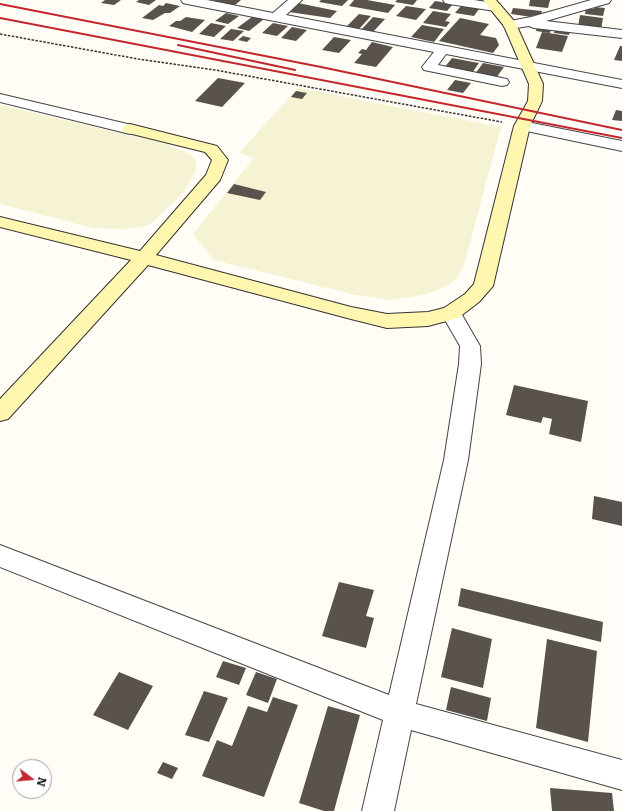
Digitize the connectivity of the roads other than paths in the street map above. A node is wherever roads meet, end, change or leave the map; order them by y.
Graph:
1 (187, 0) edge
2 (296, 0) edge
3 (449, 0) edge
4 (605, 0) edge
5 (492, 3) edge
6 (276, 17) junction
7 (527, 22) junction
8 (510, 25) junction
9 (622, 34) edge
10 (443, 49) junction
11 (529, 66) junction
12 (502, 82) dead end
13 (622, 84) edge
14 (0, 98) edge
15 (522, 126) junction
16 (622, 146) edge
17 (0, 222) edge
18 (144, 258) junction
19 (451, 313) junction
20 (0, 413) edge
21 (0, 556) edge
22 (400, 713) junction
23 (622, 775) edge
24 (378, 811) edge

1 - 6 street
2 - 6 street
3 - 5 street
4 - 7 street
5 - 8 street
6 - 10 street
7 - 8 street
7 - 9 street
8 - 11 street
10 - 11 street
10 - 12 street
11 - 13 street
11 - 15 street
14 - 18 street
15 - 16 street
15 - 19 street
17 - 18 street
18 - 19 street
18 - 20 street
19 - 22 street
21 - 22 street
22 - 23 street
22 - 24 street

